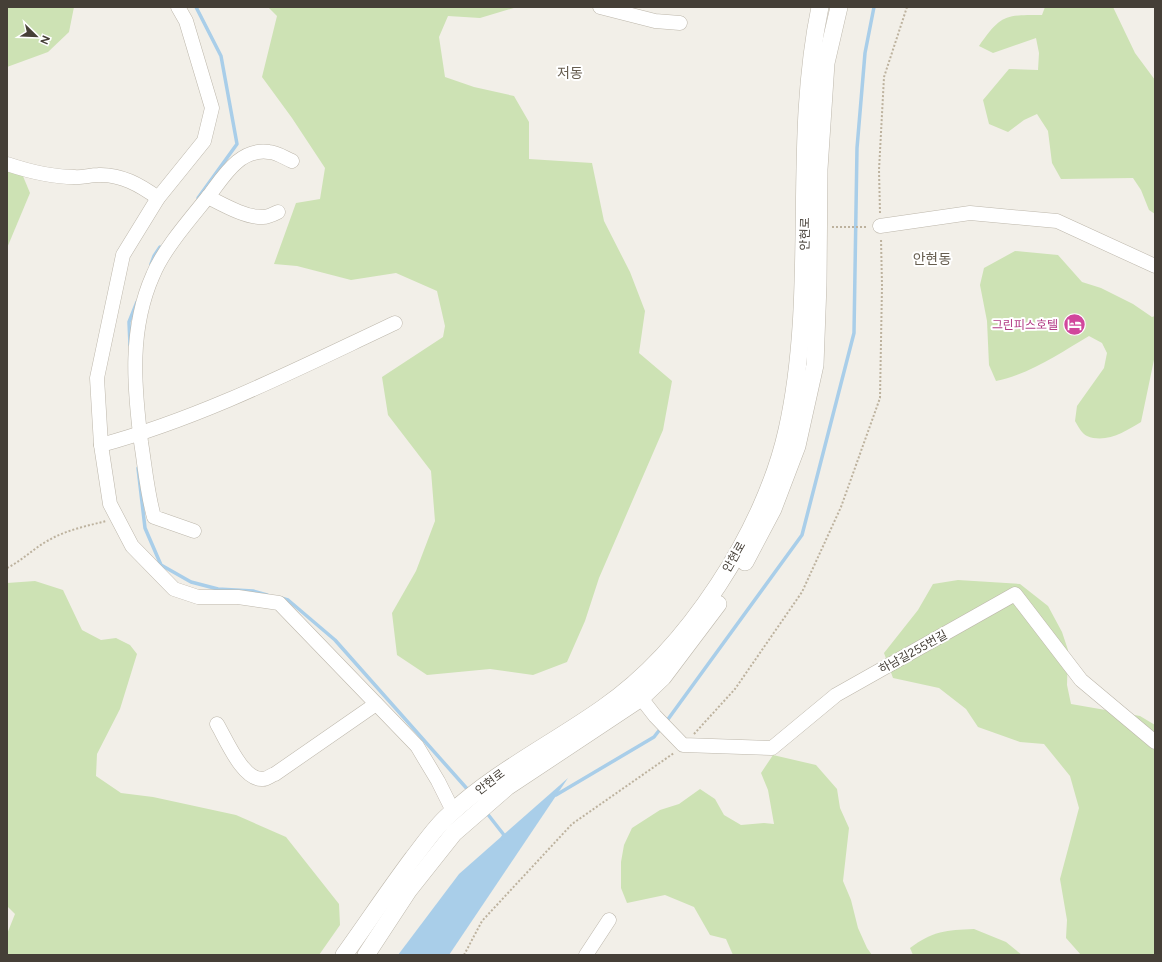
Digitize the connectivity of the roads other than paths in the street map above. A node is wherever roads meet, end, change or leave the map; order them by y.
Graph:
1 (178, 7) edge
2 (600, 7) edge
3 (820, 7) edge
4 (839, 7) edge
5 (680, 23) dead end
6 (292, 161) dead end
7 (7, 164) edge
8 (208, 197) junction
9 (158, 198) junction
10 (278, 212) dead end
11 (875, 226) road end
12 (1155, 266) edge
13 (395, 323) dead end
14 (135, 435) junction
15 (101, 445) junction
16 (194, 531) dead end
17 (636, 693) junction
18 (376, 704) junction
19 (217, 724) dead end
20 (1155, 742) edge
21 (464, 809) junction
22 (609, 920) dead end
23 (344, 955) edge
24 (366, 955) edge
25 (586, 955) edge

1 - 9 street
2 - 5 street
3 - 17 street, 안현로
4 - 17 street, 안현로
6 - 8 street
7 - 9 street
8 - 10 street
8 - 14 street
9 - 15 street
11 - 12 street
13 - 14 street
14 - 15 street
14 - 16 street
15 - 18 street
17 - 20 street, 하남길255번길
17 - 21 street, 안현로
18 - 19 street
18 - 21 street
21 - 23 street, 안현로
21 - 24 street
22 - 25 street

